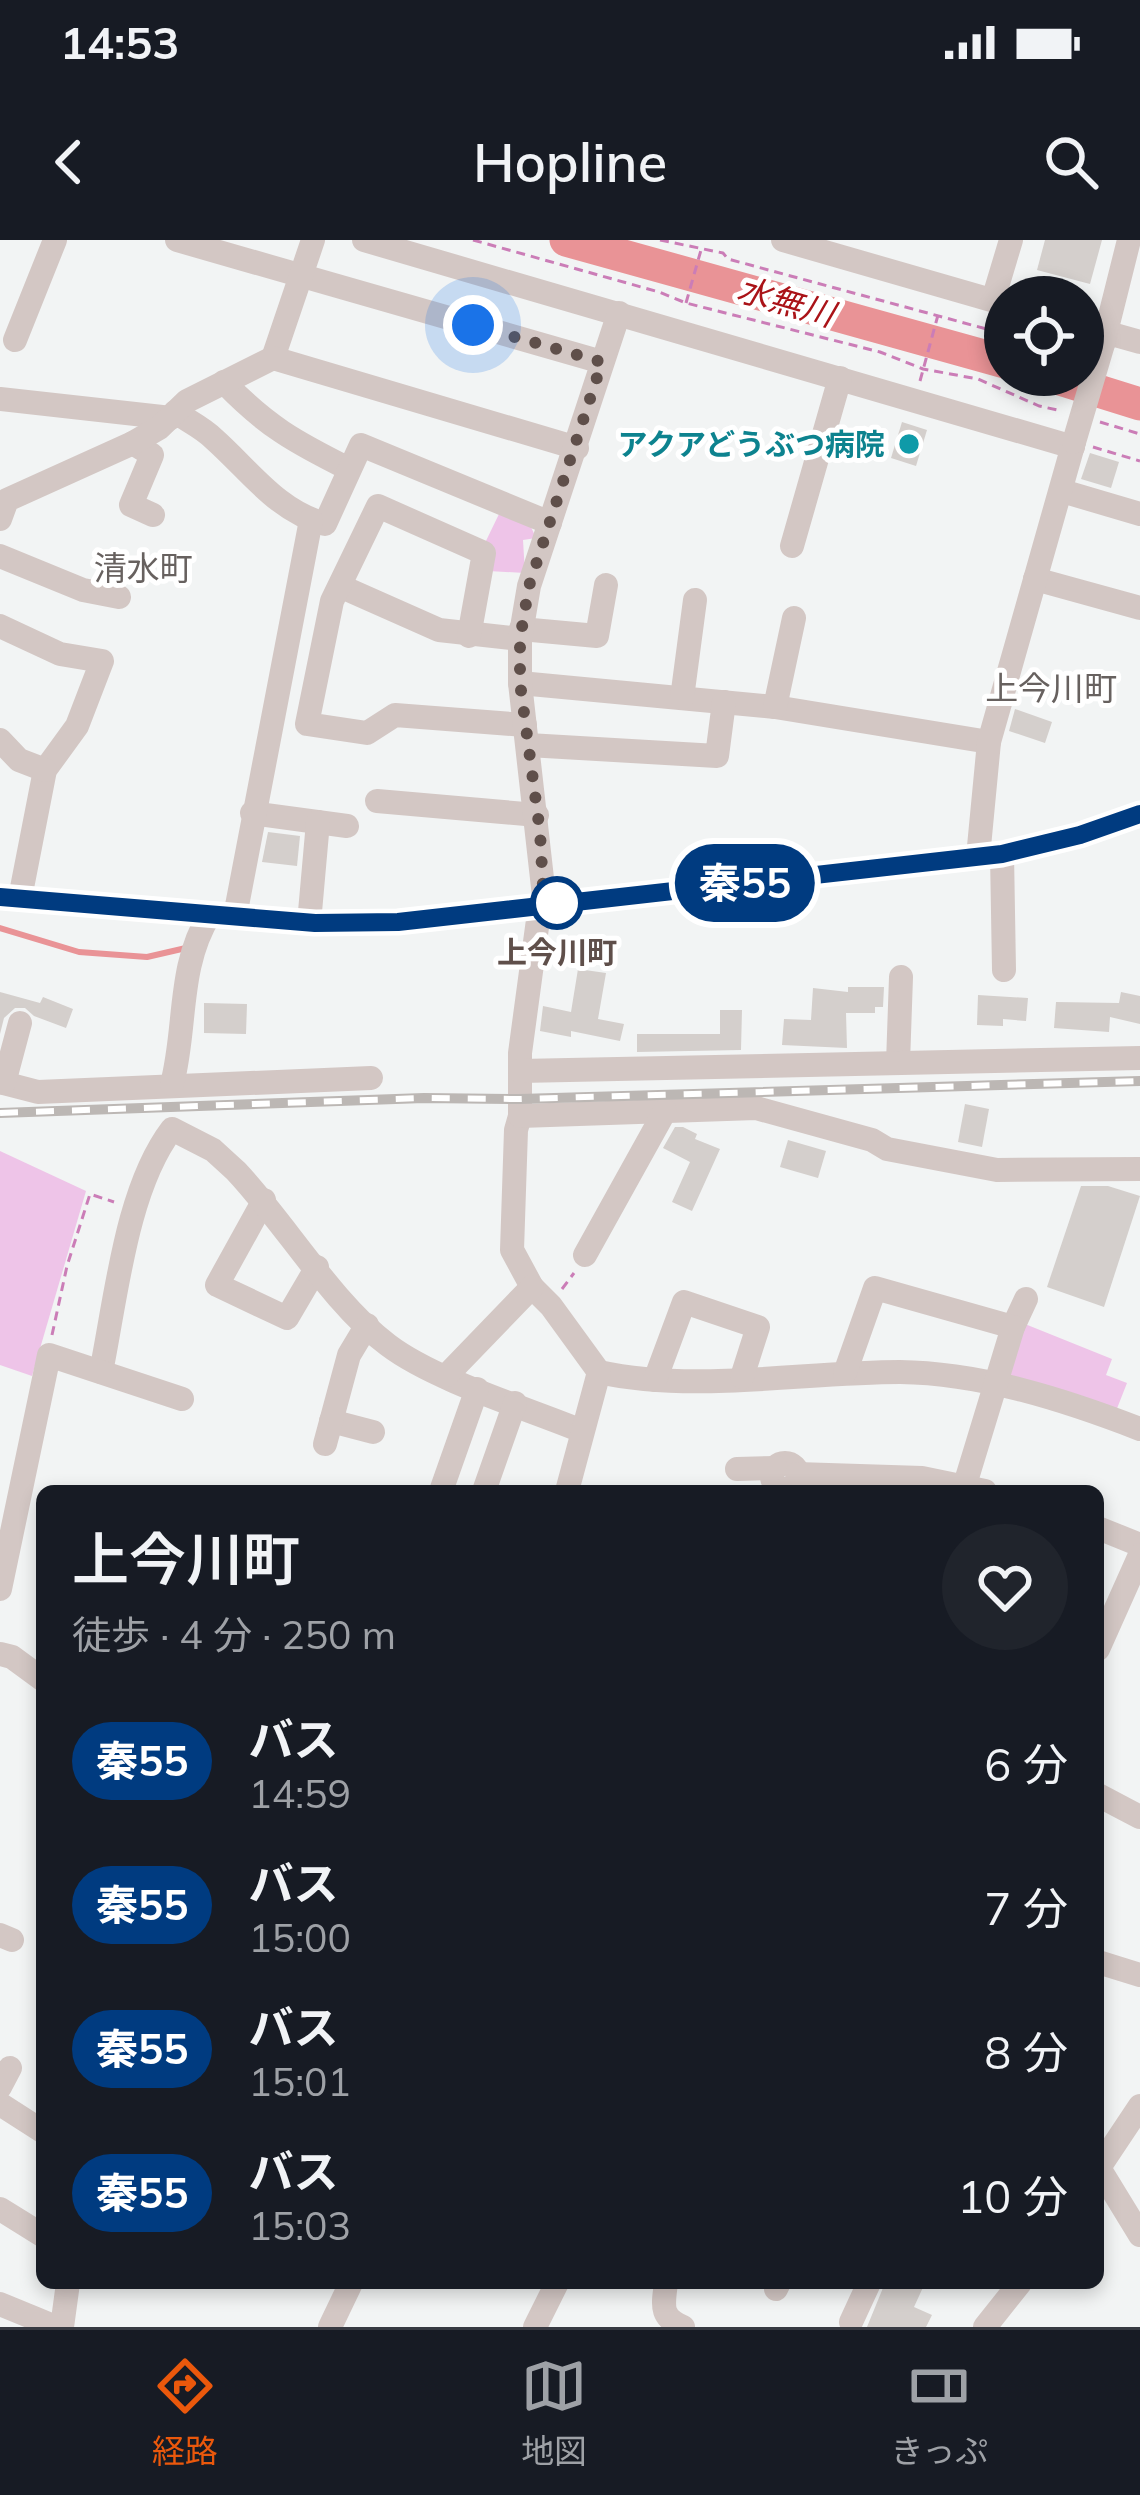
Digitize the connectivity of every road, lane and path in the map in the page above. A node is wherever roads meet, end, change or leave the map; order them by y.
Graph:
1 (55, 240) edge
2 (177, 240) edge
3 (313, 240) edge
4 (364, 240) edge
5 (473, 240) edge
6 (660, 240) edge
7 (783, 240) edge
8 (1011, 240) edge
9 (1129, 240) edge
10 (702, 248) junction
11 (301, 274) junction
12 (1004, 276) edge
13 (984, 298) edge
14 (686, 303) junction
15 (619, 313) junction
16 (1104, 313) edge
17 (938, 314) junction
18 (984, 328) edge
19 (1104, 335) edge
20 (15, 340) dead end
21 (1140, 341) edge
22 (273, 358) junction
23 (602, 362) junction
24 (923, 369) junction
25 (840, 378) junction
26 (920, 380) dead end
27 (224, 382) junction
28 (1083, 396) edge
29 (0, 399) edge
30 (1071, 414) dead end
31 (173, 415) junction
32 (1094, 421) dead end
33 (1140, 434) edge
34 (133, 442) junction
35 (1073, 444) junction
36 (577, 448) junction
37 (1140, 461) edge
38 (349, 469) junction
39 (1061, 491) junction
40 (1140, 514) edge
41 (153, 515) dead end
42 (0, 519) edge
43 (310, 520) junction
44 (550, 523) junction
45 (792, 546) dead end
46 (0, 556) edge
47 (1035, 579) junction
48 (606, 585) dead end
49 (342, 587) junction
50 (119, 597) dead end
51 (695, 600) dead end
52 (1140, 608) edge
53 (794, 617) dead end
54 (0, 626) edge
55 (521, 634) junction
56 (469, 636) junction
57 (520, 683) junction
58 (682, 698) junction
59 (724, 703) junction
60 (775, 707) junction
61 (527, 735) junction
62 (0, 740) edge
63 (989, 742) junction
64 (45, 770) junction
65 (377, 801) dead end
66 (252, 813) junction
67 (537, 814) junction
68 (1139, 814) edge
69 (318, 822) junction
70 (347, 826) dead end
71 (990, 855) junction
72 (10, 897) edge
73 (542, 905) junction
74 (222, 915) junction
75 (309, 922) junction
76 (1004, 970) dead end
77 (901, 977) dead end
78 (20, 1023) dead end
79 (1140, 1058) edge
80 (898, 1063) junction
81 (520, 1071) junction
82 (371, 1078) dead end
83 (2, 1082) edge
84 (172, 1084) junction
85 (665, 1111) junction
86 (520, 1116) junction
87 (1140, 1169) edge
88 (264, 1200) junction
89 (136, 1210) junction
90 (585, 1255) joint
91 (317, 1268) junction
92 (532, 1287) junction
93 (1026, 1299) dead end
94 (551, 1306) junction
95 (367, 1325) junction
96 (1012, 1327) junction
97 (49, 1354) junction
98 (101, 1372) junction
99 (599, 1372) junction
100 (845, 1373) junction
101 (447, 1375) junction
102 (742, 1377) junction
103 (655, 1380) junction
104 (995, 1385) junction
105 (477, 1389) junction
106 (182, 1399) dead end
107 (515, 1403) junction
108 (1140, 1429) edge
109 (582, 1431) junction
110 (374, 1432) dead end
111 (737, 1469) dead end
112 (443, 1485) edge
113 (486, 1485) edge
114 (569, 1485) edge
115 (945, 1485) edge
116 (972, 1485) edge
117 (1104, 1530) edge
118 (1140, 1545) edge
119 (1140, 1555) edge
120 (0, 1589) edge
121 (1104, 1636) edge
122 (0, 1654) edge
123 (36, 1675) edge
124 (1104, 1798) edge
125 (1140, 1817) edge
126 (1104, 1964) edge
127 (1140, 1976) edge
128 (0, 2104) edge
129 (1140, 2106) edge
130 (36, 2127) edge
131 (1104, 2159) edge
132 (1104, 2178) edge
133 (0, 2209) edge
134 (36, 2232) edge
135 (1140, 2235) edge
136 (67, 2289) edge
137 (348, 2289) edge
138 (554, 2289) edge
139 (665, 2289) edge
140 (866, 2289) edge
141 (1015, 2289) edge
142 (0, 2304) edge
143 (851, 2322) dead end
144 (59, 2327) edge
145 (329, 2327) edge
146 (535, 2327) edge
147 (683, 2327) edge
148 (985, 2327) edge

1 - 20 street
2 - 11 street
3 - 11 street
4 - 15 street
5 - 14 path
6 - 10 path
7 - 13 street
8 - 12 street
9 - 16 street
10 - 14 path
10 - 17 path
11 - 22 street
11 - 23 street
14 - 24 path
15 - 23 street
15 - 25 street
17 - 18 path
17 - 24 path
19 - 21 street
22 - 27 street
22 - 36 street
23 - 36 street
24 - 26 path
24 - 30 path
25 - 35 street
25 - 45 street
27 - 31 street
27 - 38 street
28 - 35 street, bridge
29 - 31 street
31 - 34 street
31 - 43 street
32 - 33 path
34 - 41 street
34 - 42 street
35 - 37 path
35 - 39 street
36 - 44 street
38 - 43 street
38 - 44 street
39 - 40 street
39 - 47 street
43 - 66 street
44 - 55 street
46 - 50 street
47 - 52 street
47 - 63 street
48 - 55 street
49 - 56 street
49 - 56 street
49 - 61 street
51 - 58 street
53 - 60 street
54 - 64 street
55 - 56 street
55 - 57 street
57 - 58 street
57 - 61 street
58 - 59 street
59 - 60 street
59 - 61 street
60 - 63 street
61 - 67 street
62 - 64 street
63 - 71 street
64 - 72 street
65 - 67 street
66 - 69 street
66 - 74 street
67 - 73 street
68 - 71 street
69 - 70 street
69 - 75 street
71 - 73 street
71 - 76 street
72 - 74 street
73 - 75 street
73 - 81 street
74 - 75 street
74 - 84 street
77 - 80 street
78 - 83 street
79 - 80 street
80 - 81 street
81 - 86 street
82 - 84 street
83 - 84 street
85 - 86 street
85 - 87 street
85 - 90 street
86 - 92 street
88 - 89 street
88 - 91 street
88 - 91 street
89 - 97 path
89 - 98 street
90 - 94 path
91 - 95 street
92 - 94 street
92 - 101 street
93 - 96 street
94 - 99 street
95 - 101 street
95 - 110 street
96 - 100 street
96 - 104 street
97 - 98 street
97 - 120 street
98 - 106 street
99 - 103 street
99 - 109 street
100 - 102 street
100 - 104 street
101 - 105 street
102 - 103 street
102 - 103 street
104 - 108 street
104 - 116 street
105 - 107 street
105 - 112 street
107 - 109 street
107 - 113 street
109 - 114 street
111 - 115 street
117 - 118 street
119 - 121 street
122 - 123 street
124 - 125 street
126 - 127 street
128 - 130 street
129 - 131 street
132 - 135 street
133 - 134 street
136 - 144 street
137 - 145 street
138 - 146 street
139 - 147 street
140 - 143 street
141 - 148 street
142 - 144 street

